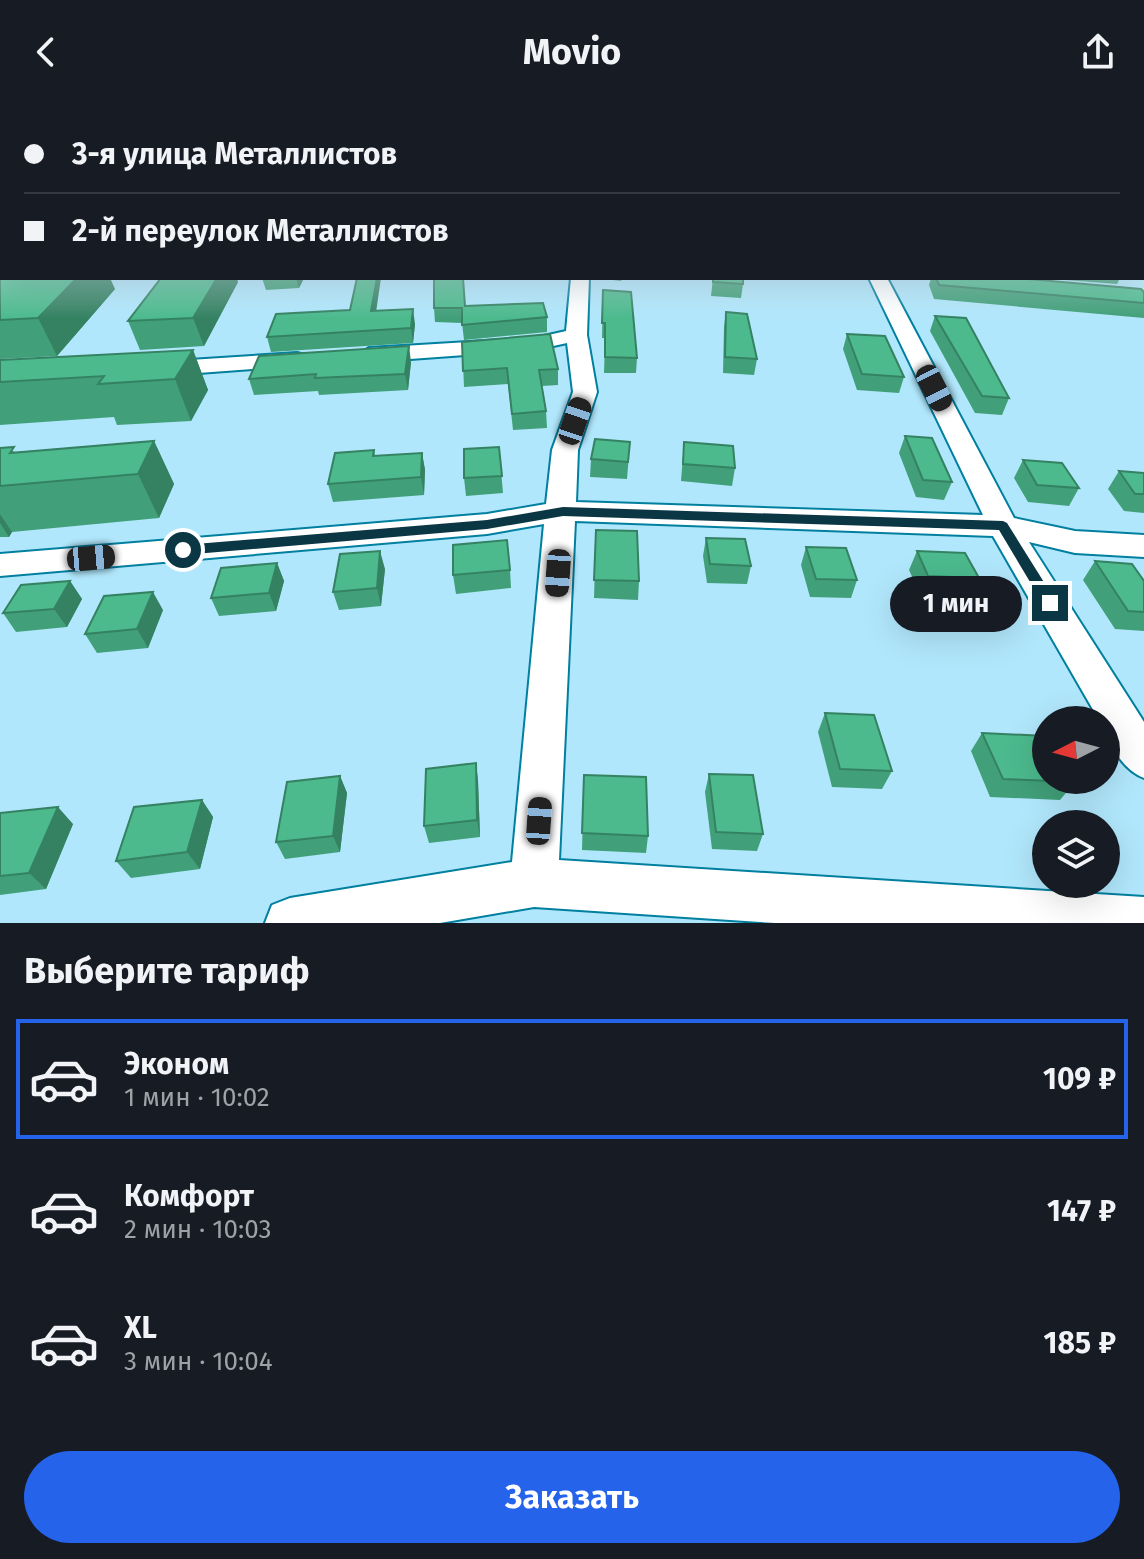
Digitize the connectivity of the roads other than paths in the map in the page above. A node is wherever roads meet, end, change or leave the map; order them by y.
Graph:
1 (580, 280) edge
2 (879, 280) edge
3 (576, 335) junction
4 (346, 357) edge
5 (315, 359) edge
6 (142, 370) edge
7 (563, 511) junction
8 (1003, 526) junction
9 (1144, 546) edge
10 (0, 565) edge
11 (1144, 759) edge
12 (534, 883) junction
13 (1144, 922) edge
14 (290, 923) edge

1 - 3 street
2 - 8 street
3 - 4 street
3 - 7 street
5 - 6 street
7 - 8 street
7 - 10 street
7 - 12 street
8 - 9 street
8 - 11 street
12 - 13 street
12 - 14 street

